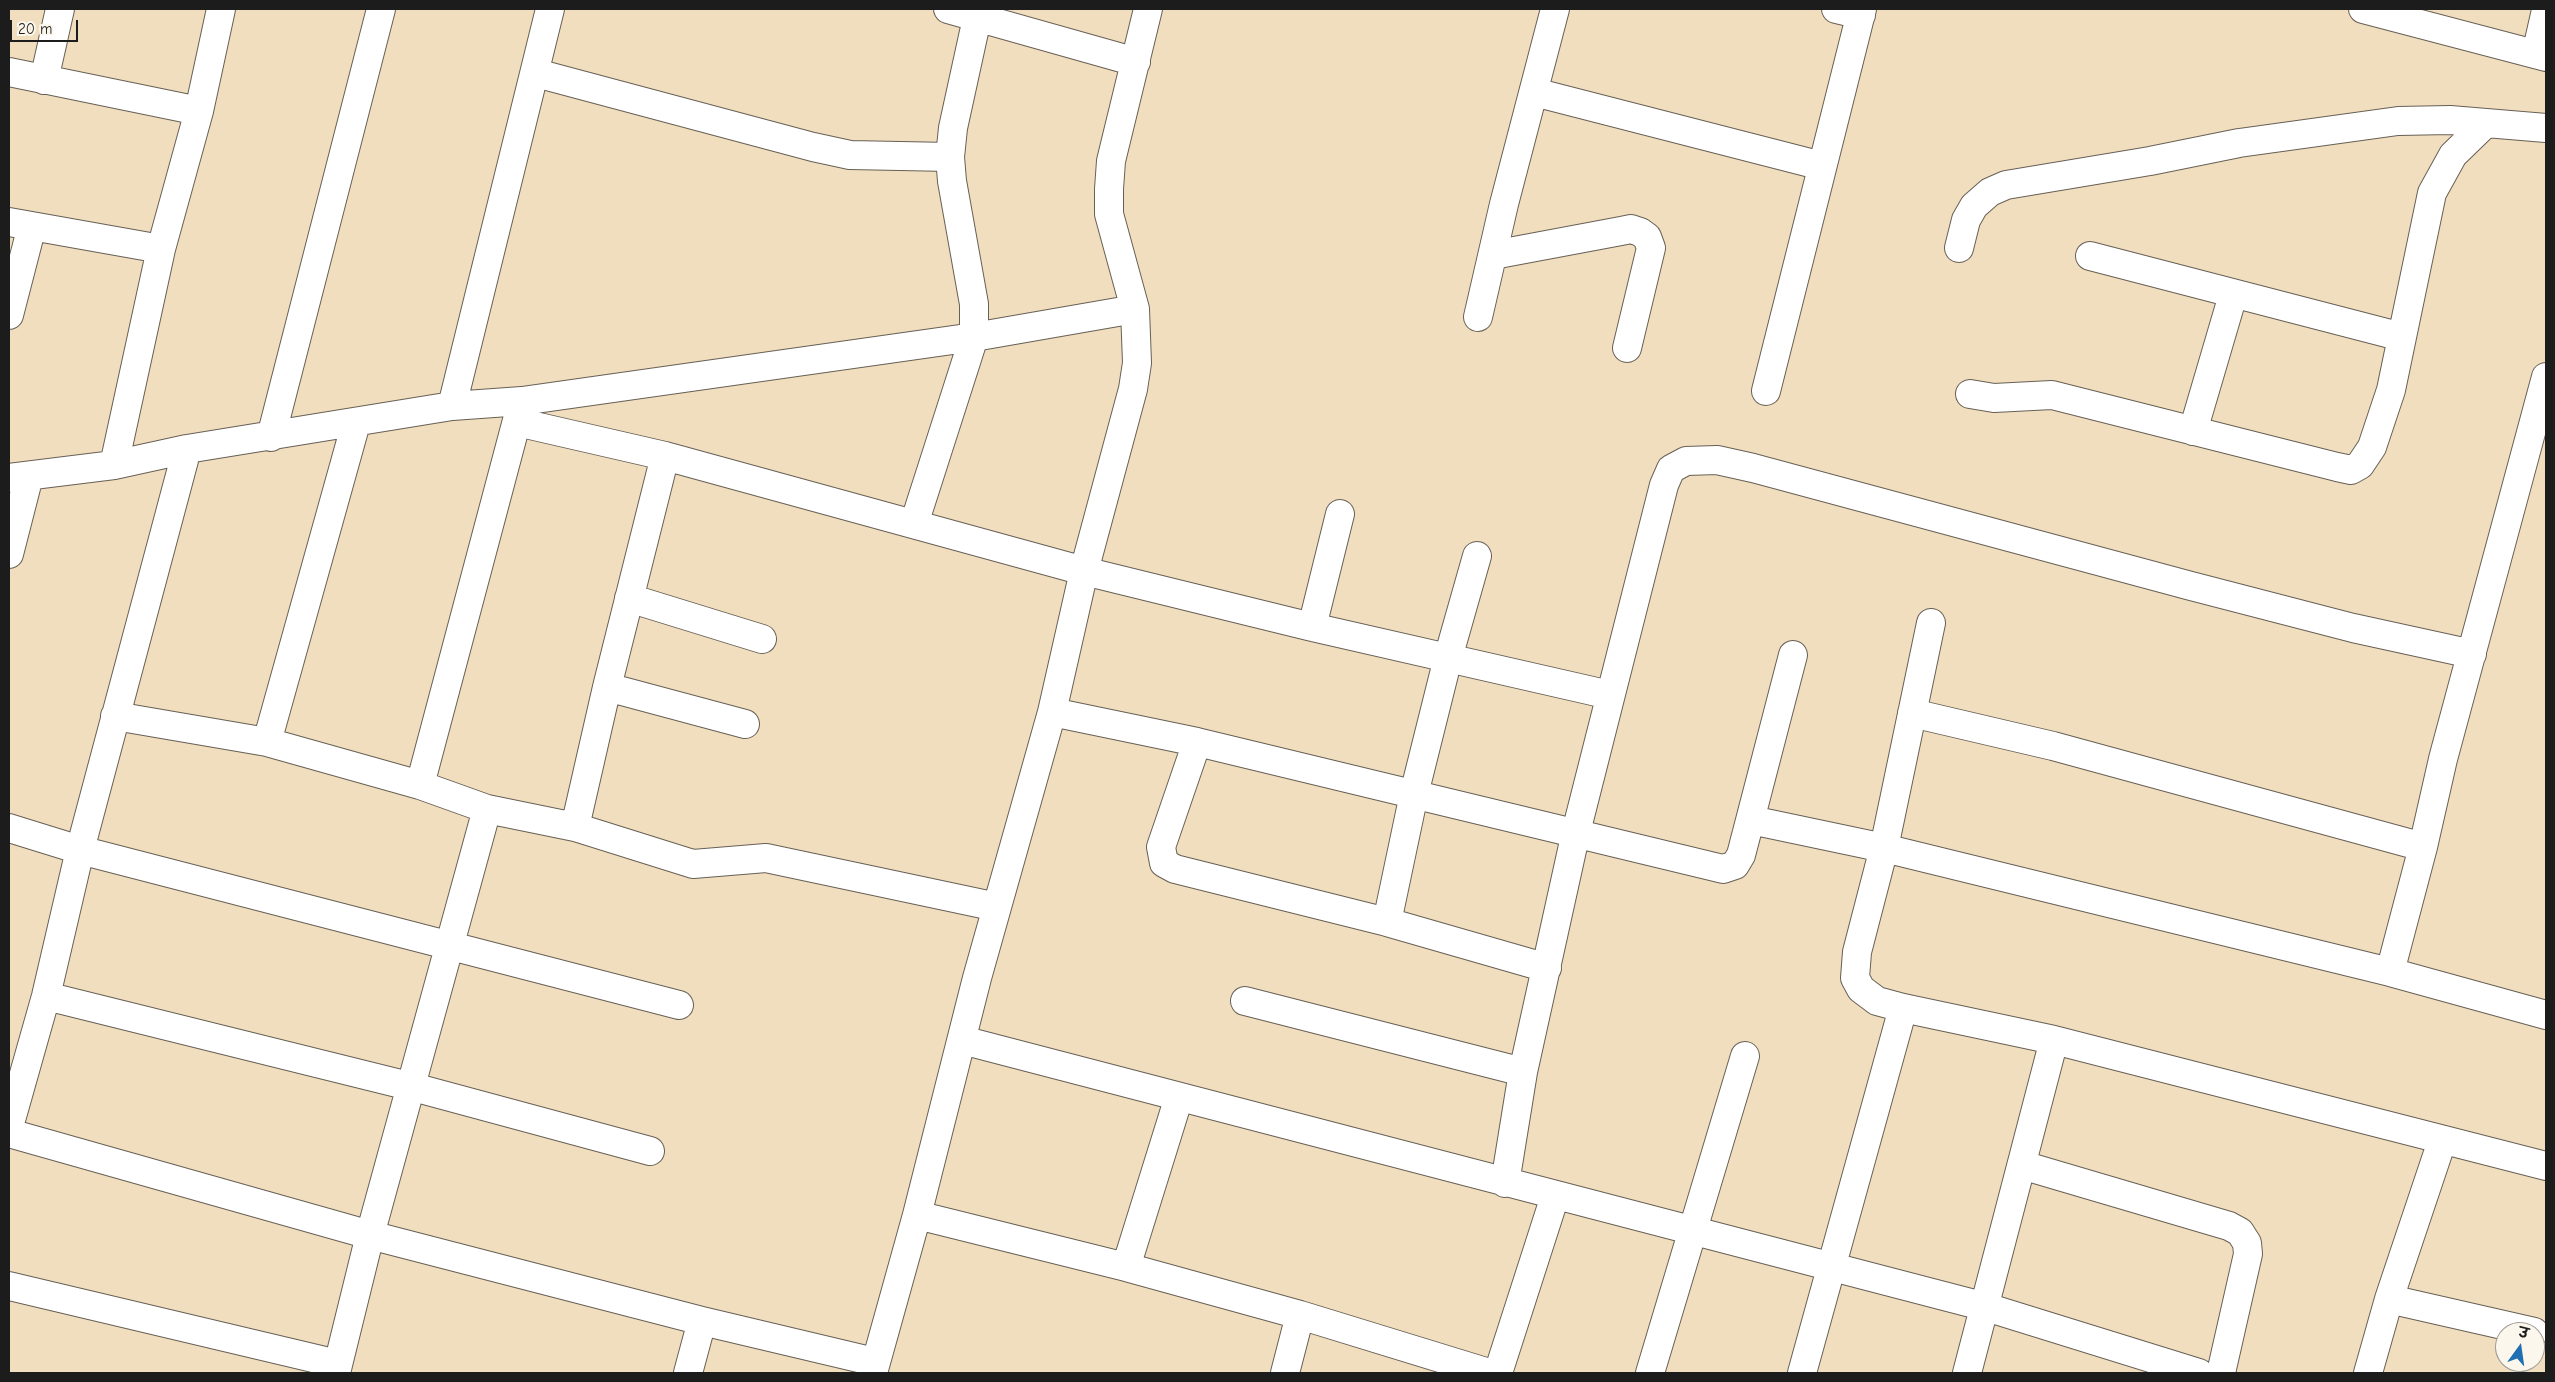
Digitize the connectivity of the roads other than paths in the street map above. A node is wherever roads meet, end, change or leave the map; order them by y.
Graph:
1 (60, 9) edge
2 (221, 9) edge
3 (381, 9) edge
4 (550, 9) edge
5 (948, 9) edge
6 (1148, 9) edge
7 (1555, 9) edge
8 (2363, 9) edge
9 (2546, 10) edge
10 (1853, 11) edge
11 (978, 12) edge
12 (2411, 15) edge
13 (2541, 55) edge
14 (1136, 62) junction
15 (9, 72) edge
16 (536, 73) junction
17 (44, 80) junction
18 (1534, 92) junction
19 (198, 111) junction
20 (2486, 123) junction
21 (2546, 128) edge
22 (950, 157) junction
23 (1822, 166) junction
24 (20, 224) edge
25 (1960, 248) dead end
26 (161, 249) junction
27 (1493, 255) junction
28 (2090, 256) dead end
29 (2233, 295) junction
30 (1135, 309) junction
31 (9, 315) edge
32 (1478, 317) dead end
33 (974, 337) junction
34 (2402, 337) junction
35 (1627, 348) dead end
36 (2546, 376) edge
37 (1766, 391) dead end
38 (1970, 394) dead end
39 (452, 406) junction
40 (520, 411) junction
41 (356, 423) junction
42 (2193, 431) junction
43 (272, 436) junction
44 (187, 449) junction
45 (665, 456) junction
46 (114, 465) junction
47 (19, 477) edge
48 (1340, 514) dead end
49 (914, 524) junction
50 (9, 554) edge
51 (1477, 556) dead end
52 (1084, 571) junction
53 (629, 598) junction
54 (1931, 623) dead end
55 (1312, 627) junction
56 (762, 639) dead end
57 (2472, 654) junction
58 (1793, 655) dead end
59 (1448, 658) junction
60 (607, 687) junction
61 (1610, 694) junction
62 (1052, 712) junction
63 (1912, 713) junction
64 (116, 716) junction
65 (746, 724) dead end
66 (267, 742) junction
67 (1197, 742) junction
68 (420, 785) junction
69 (1414, 794) junction
70 (487, 809) junction
71 (1751, 820) junction
72 (575, 827) junction
73 (9, 828) edge
74 (1576, 832) junction
75 (2423, 847) junction
76 (1884, 848) junction
77 (80, 850) junction
78 (997, 907) junction
79 (1387, 922) junction
80 (451, 948) junction
81 (1547, 968) junction
82 (2390, 972) junction
83 (46, 996) junction
84 (1245, 1001) dead end
85 (679, 1005) dead end
86 (1903, 1008) junction
87 (2546, 1015) edge
88 (962, 1040) junction
89 (2054, 1040) junction
90 (1745, 1056) dead end
91 (1523, 1072) junction
92 (412, 1087) junction
93 (1178, 1097) junction
94 (9, 1127) edge
95 (9, 1133) edge
96 (2442, 1141) junction
97 (650, 1151) dead end
98 (2022, 1165) junction
99 (2546, 1166) edge
100 (1505, 1183) junction
101 (1555, 1196) junction
102 (917, 1215) junction
103 (1694, 1231) junction
104 (370, 1235) junction
105 (1831, 1266) junction
106 (1126, 1267) junction
107 (9, 1286) edge
108 (2389, 1299) junction
109 (1986, 1307) junction
110 (1300, 1315) junction
111 (702, 1321) junction
112 (2495, 1323) edge
113 (337, 1368) edge
114 (874, 1368) edge
115 (688, 1373) edge
116 (1285, 1373) edge
117 (1489, 1373) edge
118 (1498, 1373) edge
119 (1650, 1373) edge
120 (1802, 1373) edge
121 (1967, 1373) edge
122 (2199, 1373) edge
123 (2221, 1373) edge
124 (2368, 1373) edge

1 - 17 street
2 - 19 street
3 - 43 street
4 - 16 street
5 - 11 street
6 - 14 street
7 - 18 street
8 - 12 street
9 - 13 street
10 - 23 street
11 - 14 street
11 - 22 street
12 - 13 street
14 - 30 street
15 - 17 street
16 - 22 street
16 - 39 street
17 - 19 street
18 - 23 street
18 - 27 street
19 - 26 street
20 - 21 street
20 - 25 street
20 - 34 street
22 - 33 street
23 - 37 street
24 - 26 street
24 - 31 street
26 - 46 street
27 - 32 street
27 - 35 street
28 - 29 street
29 - 34 street
29 - 42 street
30 - 33 street
30 - 52 street
33 - 40 street
33 - 49 street
34 - 42 street
36 - 57 street
38 - 42 street
39 - 40 street
39 - 41 street
40 - 45 street
40 - 68 street
41 - 43 street
41 - 66 street
43 - 44 street
44 - 46 street
44 - 64 street
45 - 49 street
45 - 53 street
46 - 47 street
47 - 50 street
48 - 55 street
49 - 52 street
51 - 59 street
52 - 55 street
52 - 62 street
53 - 56 street
53 - 60 street
54 - 63 street
55 - 59 street
57 - 61 street
57 - 75 street
58 - 71 street
59 - 61 street
59 - 69 street
60 - 65 street
60 - 72 street
61 - 74 street
62 - 67 street
62 - 78 street
63 - 75 street
63 - 76 street
64 - 66 street
64 - 77 street
66 - 68 street
67 - 69 street
67 - 79 street
68 - 70 street
69 - 74 street
69 - 79 street
70 - 72 street
70 - 80 street
71 - 74 street
71 - 76 street
72 - 78 street
73 - 77 street
74 - 81 street
75 - 82 street
76 - 82 street
76 - 86 street
77 - 80 street
77 - 83 street
78 - 88 street
79 - 81 street
80 - 85 street
80 - 92 street
81 - 91 street
82 - 87 street
83 - 92 street
83 - 94 street
84 - 91 street
86 - 89 street
86 - 105 street
88 - 93 street
88 - 102 street
89 - 96 street
89 - 98 street
90 - 103 street
91 - 100 street
92 - 97 street
92 - 104 street
93 - 100 street
93 - 106 street
95 - 104 street
96 - 99 street
96 - 108 street
98 - 109 street
98 - 123 street
100 - 101 street
101 - 103 street
101 - 118 street
102 - 106 street
102 - 114 street
103 - 105 street
103 - 119 street
104 - 111 street
104 - 113 street
105 - 109 street
105 - 120 street
106 - 110 street
107 - 113 street
108 - 112 street
108 - 124 street
109 - 121 street
109 - 122 street
110 - 116 street
110 - 117 street
111 - 114 street
111 - 115 street

